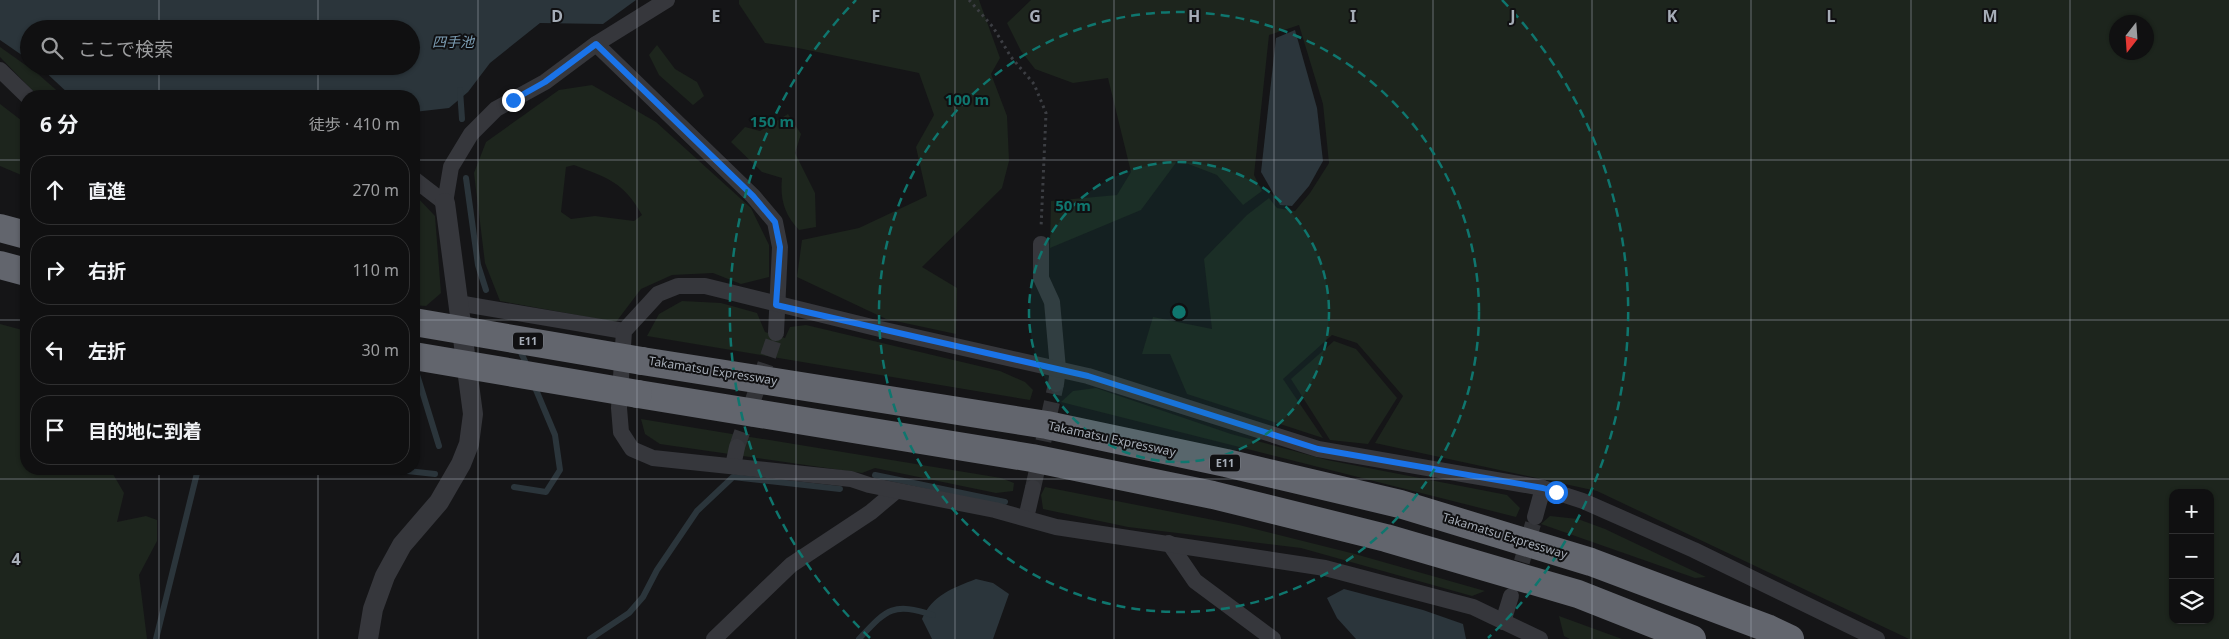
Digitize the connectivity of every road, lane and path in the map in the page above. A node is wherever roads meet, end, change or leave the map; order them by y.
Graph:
1 (667, 0) edge
2 (969, 0) edge
3 (596, 44) junction
4 (0, 70) edge
5 (21, 90) edge
6 (420, 184) edge
7 (445, 203) junction
8 (0, 228) edge
9 (20, 233) edge
10 (1040, 244) joint
11 (0, 265) edge
12 (20, 270) edge
13 (458, 303) junction
14 (776, 305) junction
15 (420, 323) edge
16 (624, 331) junction
17 (776, 333) tunnel mouth
18 (420, 357) edge
19 (1057, 377) junction
20 (737, 447) tunnel mouth
21 (733, 466) junction
22 (1033, 488) tunnel mouth
23 (1543, 488) junction
24 (896, 491) junction
25 (1535, 517) tunnel mouth
26 (1026, 518) junction
27 (1169, 543) junction
28 (1512, 596) tunnel mouth
29 (1503, 622) junction
30 (368, 639) edge
31 (714, 639) edge
32 (1273, 639) edge
33 (1540, 639) edge
34 (1692, 639) edge
35 (1790, 639) edge
36 (1877, 639) edge

1 - 3 street
2 - 10 path
3 - 7 street
3 - 14 street
4 - 5 street
6 - 7 street
7 - 13 street
8 - 9 highway
10 - 19 street
11 - 12 highway
13 - 16 street
13 - 30 street
14 - 16 street
14 - 17 street
14 - 19 street
15 - 35 highway, Takamatsu Expressway / E11, bridge
16 - 21 street
18 - 34 highway, bridge
19 - 23 street
20 - 21 street
21 - 24 street
22 - 26 street
23 - 25 street
23 - 36 street
24 - 26 street
24 - 31 street
26 - 27 street
27 - 29 street
27 - 32 street
28 - 29 street
29 - 33 street

